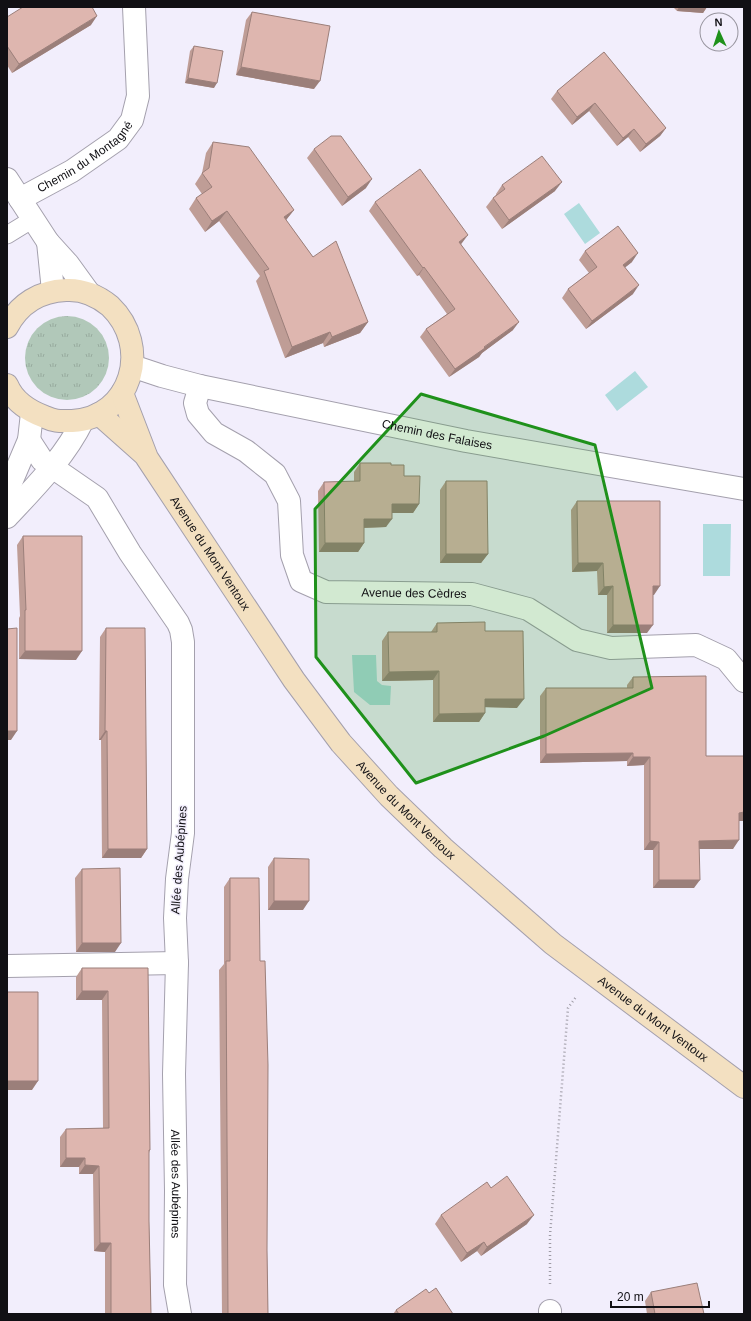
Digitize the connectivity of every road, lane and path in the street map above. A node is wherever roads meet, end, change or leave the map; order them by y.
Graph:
1 (134, 7) edge
2 (7, 179) edge
3 (20, 199) junction
4 (33, 219) junction
5 (7, 235) edge
6 (48, 242) junction
7 (53, 291) junction
8 (89, 293) junction
9 (7, 326) edge
10 (132, 366) junction
11 (200, 386) junction
12 (8, 388) edge
13 (122, 393) junction
14 (32, 412) junction
15 (91, 417) junction
16 (29, 440) junction
17 (147, 458) junction
18 (52, 466) junction
19 (744, 489) edge
20 (7, 492) edge
21 (7, 517) edge
22 (744, 681) edge
23 (177, 963) junction
24 (7, 966) edge
25 (594, 974) junction
26 (744, 1087) edge
27 (550, 1312) edge
28 (180, 1314) edge

1 - 3 street, Chemin du Montagné
2 - 3 street
3 - 4 street
4 - 5 lane
4 - 6 street
6 - 7 street
6 - 8 street
7 - 8 street
7 - 9 street
8 - 10 street
10 - 11 street, Chemin des Falaises
10 - 13 street
11 - 19 street, Chemin des Falaises
11 - 22 street, Avenue des Cèdres
12 - 14 street
13 - 15 street
13 - 17 street, Avenue du Mont Ventoux
14 - 15 street
14 - 16 street
15 - 17 street, Avenue du Mont Ventoux
15 - 18 street
16 - 18 street, Allée des Aubépines
16 - 20 street
17 - 25 street, Avenue du Mont Ventoux
18 - 21 street
18 - 23 street, Allée des Aubépines
23 - 24 street
23 - 28 street, Allée des Aubépines
25 - 26 street, Avenue du Mont Ventoux
25 - 27 path

